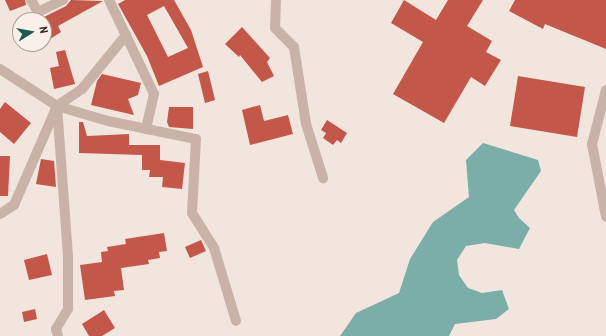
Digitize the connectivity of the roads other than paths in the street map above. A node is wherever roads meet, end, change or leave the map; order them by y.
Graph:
1 (31, 0) edge
2 (63, 0) edge
3 (109, 0) edge
4 (276, 0) edge
5 (126, 35) junction
6 (0, 69) edge
7 (606, 90) edge
8 (57, 106) junction
9 (146, 129) junction
10 (323, 178) dead end
11 (0, 214) edge
12 (606, 217) edge
13 (236, 321) dead end
14 (58, 336) edge

1 - 2 street
3 - 5 street
4 - 10 street
5 - 8 street
5 - 9 street
6 - 8 street
7 - 12 street
8 - 9 street
8 - 11 street
8 - 14 street
9 - 13 street

